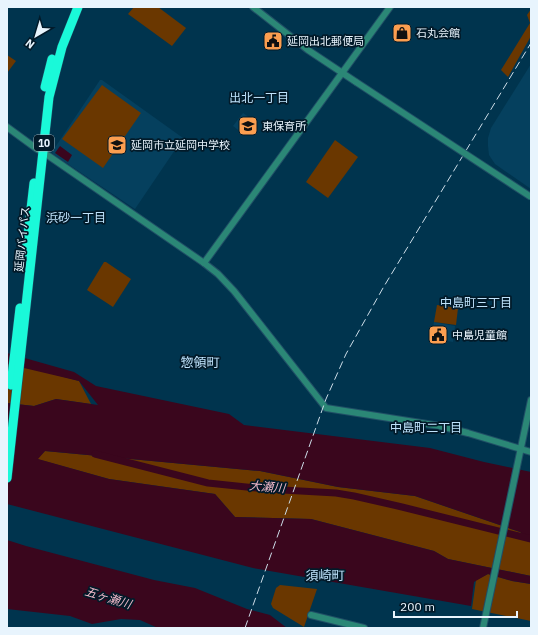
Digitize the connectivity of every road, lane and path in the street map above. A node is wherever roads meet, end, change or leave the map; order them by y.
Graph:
1 (72, 7) edge
2 (78, 7) edge
3 (253, 7) edge
4 (390, 7) edge
5 (342, 74) junction
6 (7, 127) edge
7 (40, 151) junction
8 (531, 197) edge
9 (204, 263) junction
10 (26, 283) junction
11 (531, 400) edge
12 (7, 421) edge
13 (520, 450) junction
14 (531, 452) edge
15 (7, 478) edge
16 (311, 615) dead end
17 (364, 628) edge
18 (483, 628) edge

1 - 7 highway, 延岡バイパス / 10
2 - 7 highway, 延岡バイパス / 10
3 - 5 street
4 - 5 street
5 - 8 street, bridge
5 - 9 street
6 - 7 street
7 - 9 street
7 - 10 highway, 延岡バイパス / 10
9 - 13 street
10 - 12 highway, 延岡バイパス / 10
10 - 15 highway, 延岡バイパス / 10
11 - 13 street
13 - 14 street
13 - 18 street
16 - 17 street

